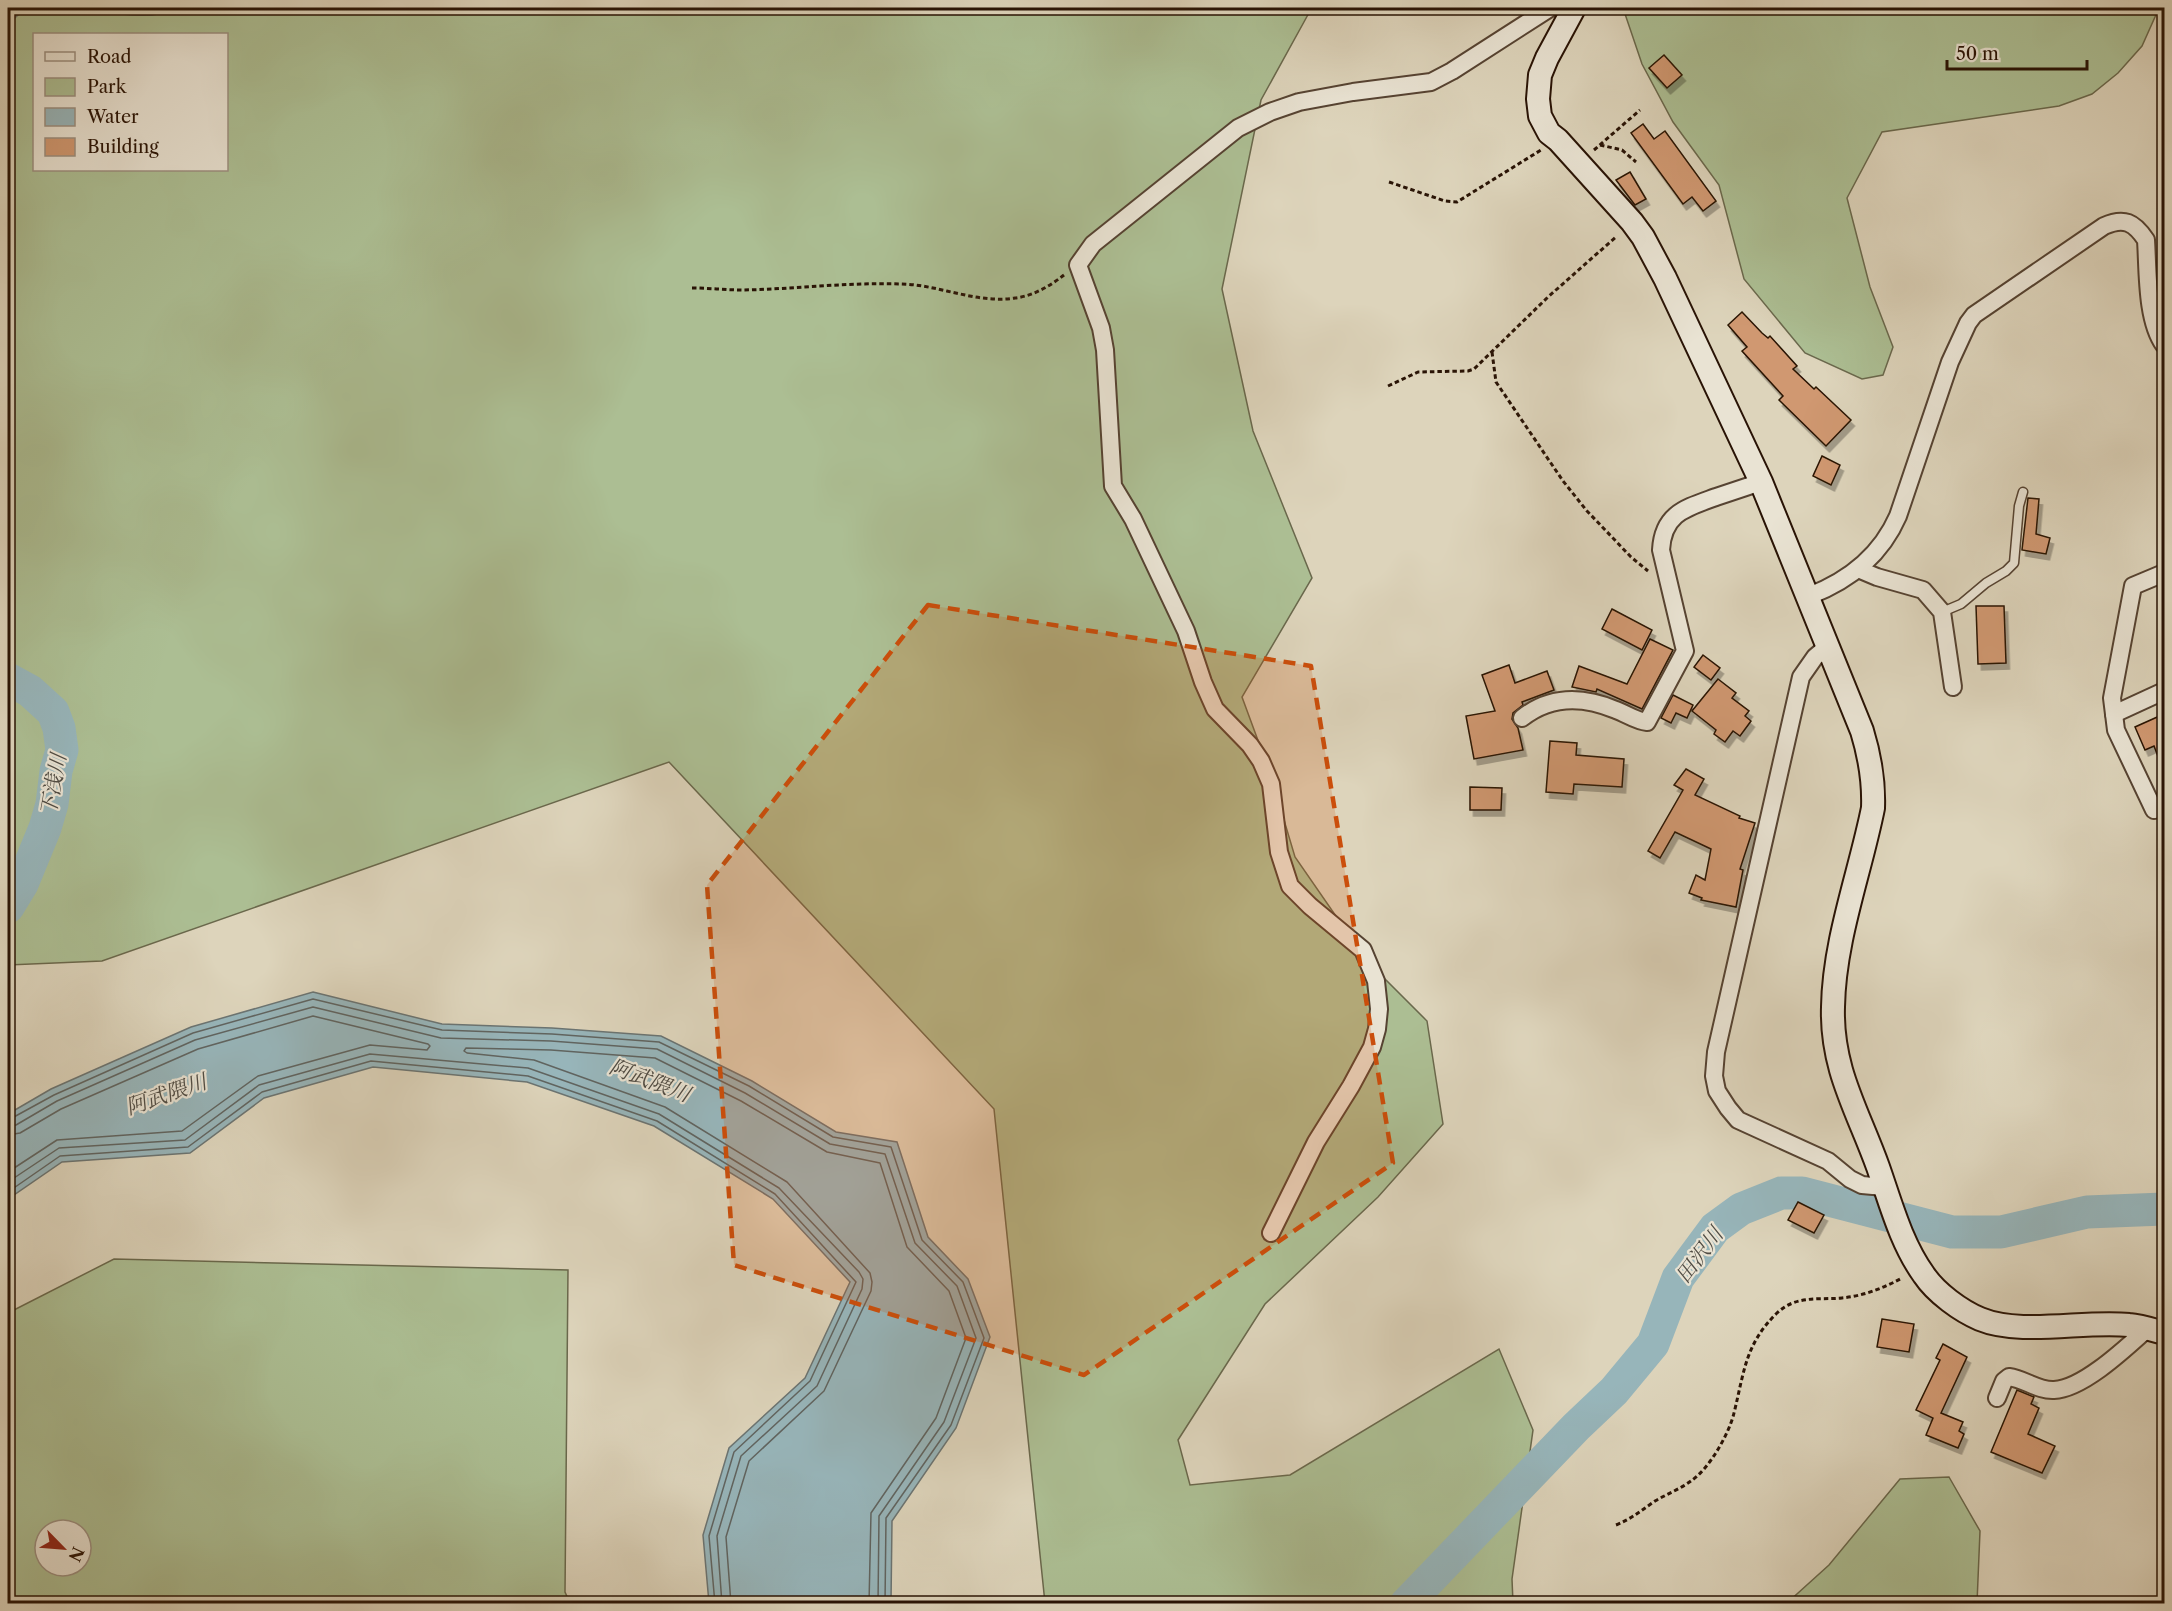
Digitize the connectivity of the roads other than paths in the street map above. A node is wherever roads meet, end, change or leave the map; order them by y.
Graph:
1 (1550, 8) edge
2 (1574, 8) edge
3 (2164, 345) edge
4 (1761, 482) junction
5 (2024, 492) dead end
6 (1858, 569) junction
7 (2164, 573) edge
8 (1809, 596) junction
9 (1942, 612) junction
10 (1828, 646) junction
11 (1953, 687) dead end
12 (2164, 691) edge
13 (2114, 714) junction
14 (1522, 718) dead end
15 (2164, 806) edge
16 (1884, 1187) junction
17 (1271, 1233) dead end
18 (2156, 1331) edge
19 (1997, 1398) dead end

1 - 17 street
2 - 4 street
3 - 6 street
4 - 8 street
4 - 14 street
5 - 9 lane
6 - 8 street
6 - 9 street
7 - 13 street
8 - 10 street
9 - 11 street
10 - 16 street
10 - 16 street
12 - 13 street
13 - 15 street
16 - 18 street
18 - 19 street

